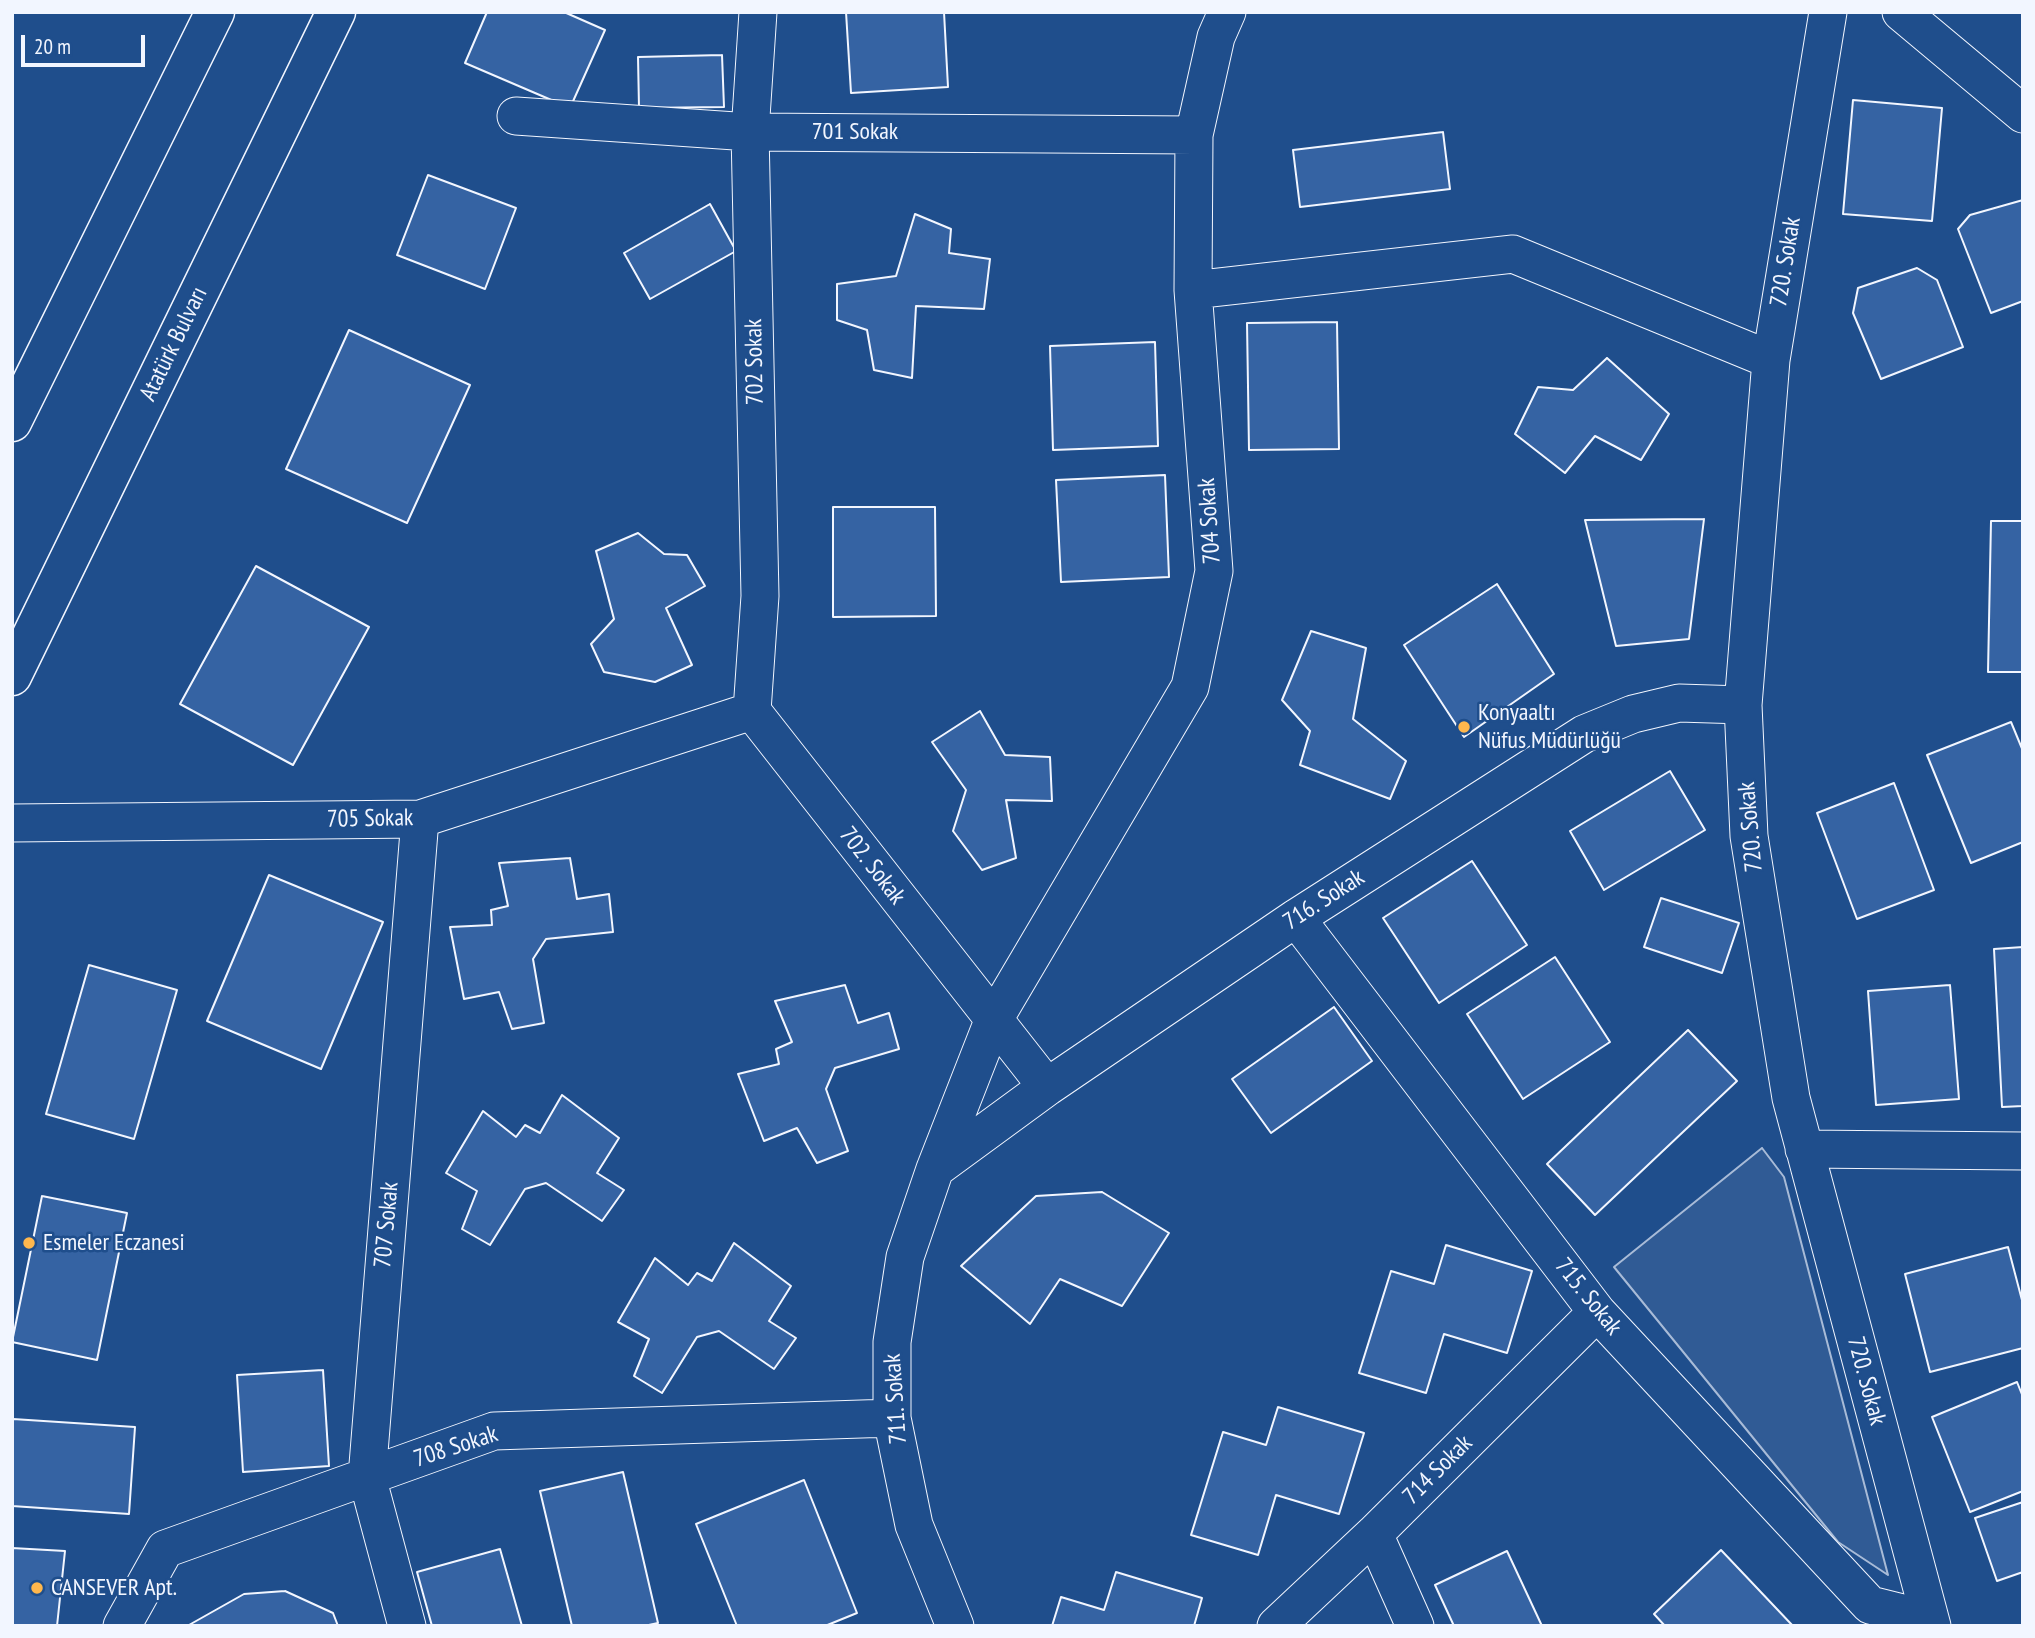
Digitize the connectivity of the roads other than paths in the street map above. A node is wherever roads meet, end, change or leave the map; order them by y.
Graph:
1 (215, 12) edge
2 (336, 12) edge
3 (758, 12) edge
4 (1227, 12) edge
5 (1828, 12) edge
6 (1901, 12) edge
7 (2023, 114) edge
8 (516, 116) dead end
9 (750, 132) junction
10 (1194, 135) junction
11 (1193, 290) junction
12 (1771, 360) junction
13 (12, 422) edge
14 (12, 676) edge
15 (1743, 705) junction
16 (752, 711) junction
17 (420, 819) junction
18 (12, 823) edge
19 (1296, 918) junction
20 (993, 1021) junction
21 (1046, 1087) junction
22 (1804, 1149) junction
23 (2023, 1151) edge
24 (935, 1169) junction
25 (1597, 1312) junction
26 (892, 1418) junction
27 (367, 1477) junction
28 (1374, 1534) junction
29 (1931, 1623) edge
30 (122, 1626) edge
31 (407, 1626) edge
32 (956, 1626) edge
33 (1276, 1626) edge
34 (1415, 1626) edge

1 - 13 main road
2 - 14 main road, Atatürk Bulvarı
3 - 9 street, 702 Sokak
4 - 10 street, 704 Sokak
5 - 12 street, 720. Sokak
6 - 7 street
8 - 9 street, 701 Sokak
9 - 10 street, 701 Sokak
9 - 16 street, 702 Sokak
10 - 11 street, 704 Sokak
11 - 12 street
11 - 20 street, 704 Sokak
12 - 15 street, 720. Sokak
15 - 19 street, 716. Sokak
15 - 22 street, 720. Sokak
16 - 17 street, 705 Sokak
16 - 20 street, 702. Sokak
17 - 18 street, 705 Sokak
17 - 27 street, 707 Sokak
19 - 21 street, 716. Sokak
19 - 25 street, 715. Sokak
20 - 21 street, 702. Sokak
20 - 24 street, 704 Sokak
21 - 24 street, 716. Sokak
22 - 23 street
22 - 29 street, 720. Sokak
24 - 26 street, 711. Sokak
25 - 28 street, 714 Sokak
25 - 29 street, 715. Sokak
26 - 27 street, 708 Sokak
26 - 32 street, 711. Sokak
27 - 30 street, 708 Sokak
27 - 31 street, 707 Sokak
28 - 33 street, 714 Sokak
28 - 34 street

